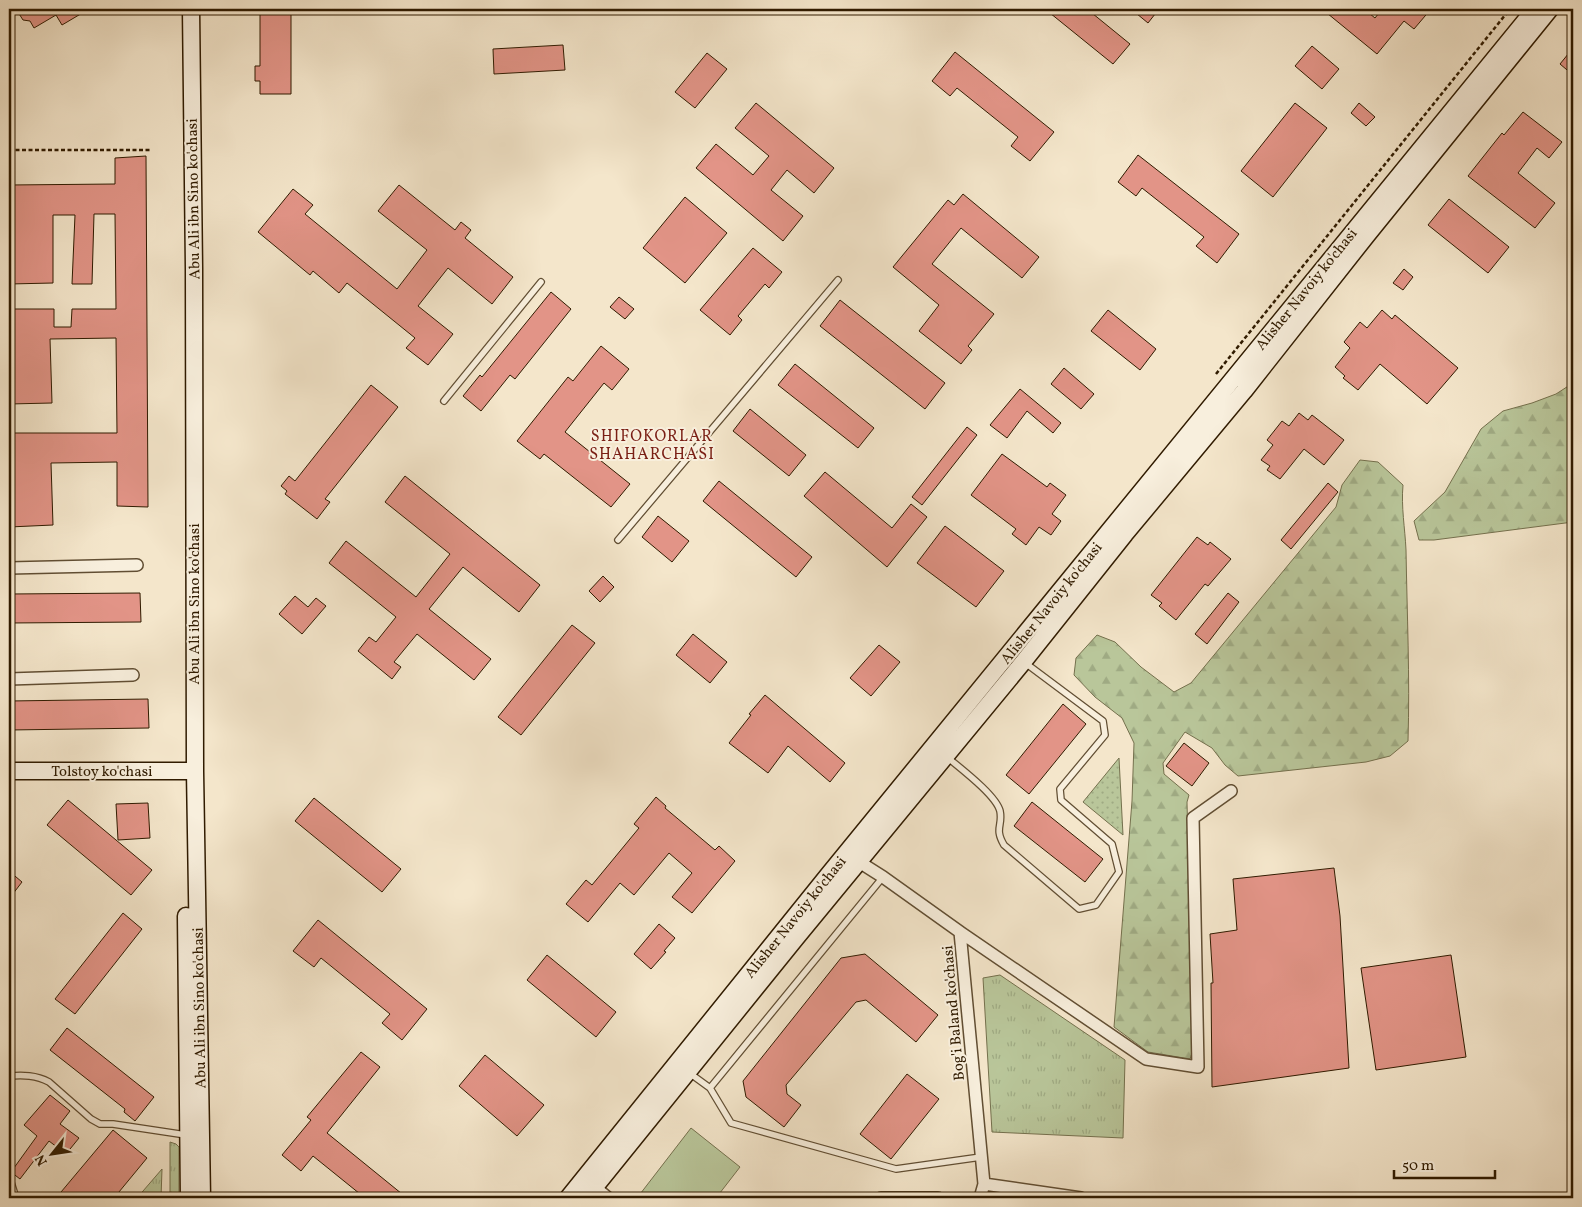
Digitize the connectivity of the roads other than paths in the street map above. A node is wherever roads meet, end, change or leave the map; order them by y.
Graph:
1 (180, 9) edge
2 (191, 9) edge
3 (1535, 9) edge
4 (1550, 9) edge
5 (838, 280) dead end
6 (541, 282) dead end
7 (444, 401) dead end
8 (618, 540) dead end
9 (137, 565) dead end
10 (9, 568) edge
11 (1017, 656) junction
12 (133, 676) dead end
13 (9, 679) edge
14 (940, 750) junction
15 (9, 771) edge
16 (189, 771) junction
17 (1231, 791) dead end
18 (853, 858) junction
19 (883, 878) junction
20 (960, 932) junction
21 (688, 1071) junction
22 (9, 1076) edge
23 (710, 1088) junction
24 (195, 1136) junction
25 (981, 1157) junction
26 (9, 1176) edge
27 (984, 1184) junction
28 (588, 1188) edge
29 (16, 1198) edge
30 (189, 1198) edge
31 (202, 1198) edge
32 (568, 1198) edge
33 (608, 1198) edge
34 (881, 1198) edge
35 (938, 1198) edge
36 (980, 1198) edge
37 (1081, 1198) edge

1 - 16 main road, Abu Ali ibn Sino ko'chasi
2 - 16 main road, Abu Ali ibn Sino ko'chasi
3 - 11 main road, Alisher Navoiy ko'chasi
4 - 11 main road, Alisher Navoiy ko'chasi
5 - 8 lane
6 - 7 lane
9 - 10 street
11 - 14 main road, Alisher Navoiy ko'chasi
11 - 14 lane
12 - 13 street
14 - 18 main road, Alisher Navoiy ko'chasi
15 - 16 main road, Tolstoy ko'chasi
16 - 24 main road, Abu Ali ibn Sino ko'chasi
17 - 20 street
18 - 19 street, Bog'i Baland ko'chasi
18 - 21 main road, Alisher Navoiy ko'chasi
18 - 28 main road, Alisher Navoiy ko'chasi
19 - 20 street, Bog'i Baland ko'chasi
19 - 23 lane
20 - 25 street, Bog'i Baland ko'chasi
21 - 23 lane
21 - 28 main road, Alisher Navoiy ko'chasi
22 - 24 lane
23 - 25 lane
24 - 30 main road, Abu Ali ibn Sino ko'chasi
24 - 31 main road, Abu Ali ibn Sino ko'chasi
25 - 27 street, Bog'i Baland ko'chasi
26 - 29 lane
27 - 36 street, Bog'i Baland ko'chasi
27 - 37 street
28 - 32 main road, Alisher Navoiy ko'chasi
28 - 33 street
34 - 35 street

